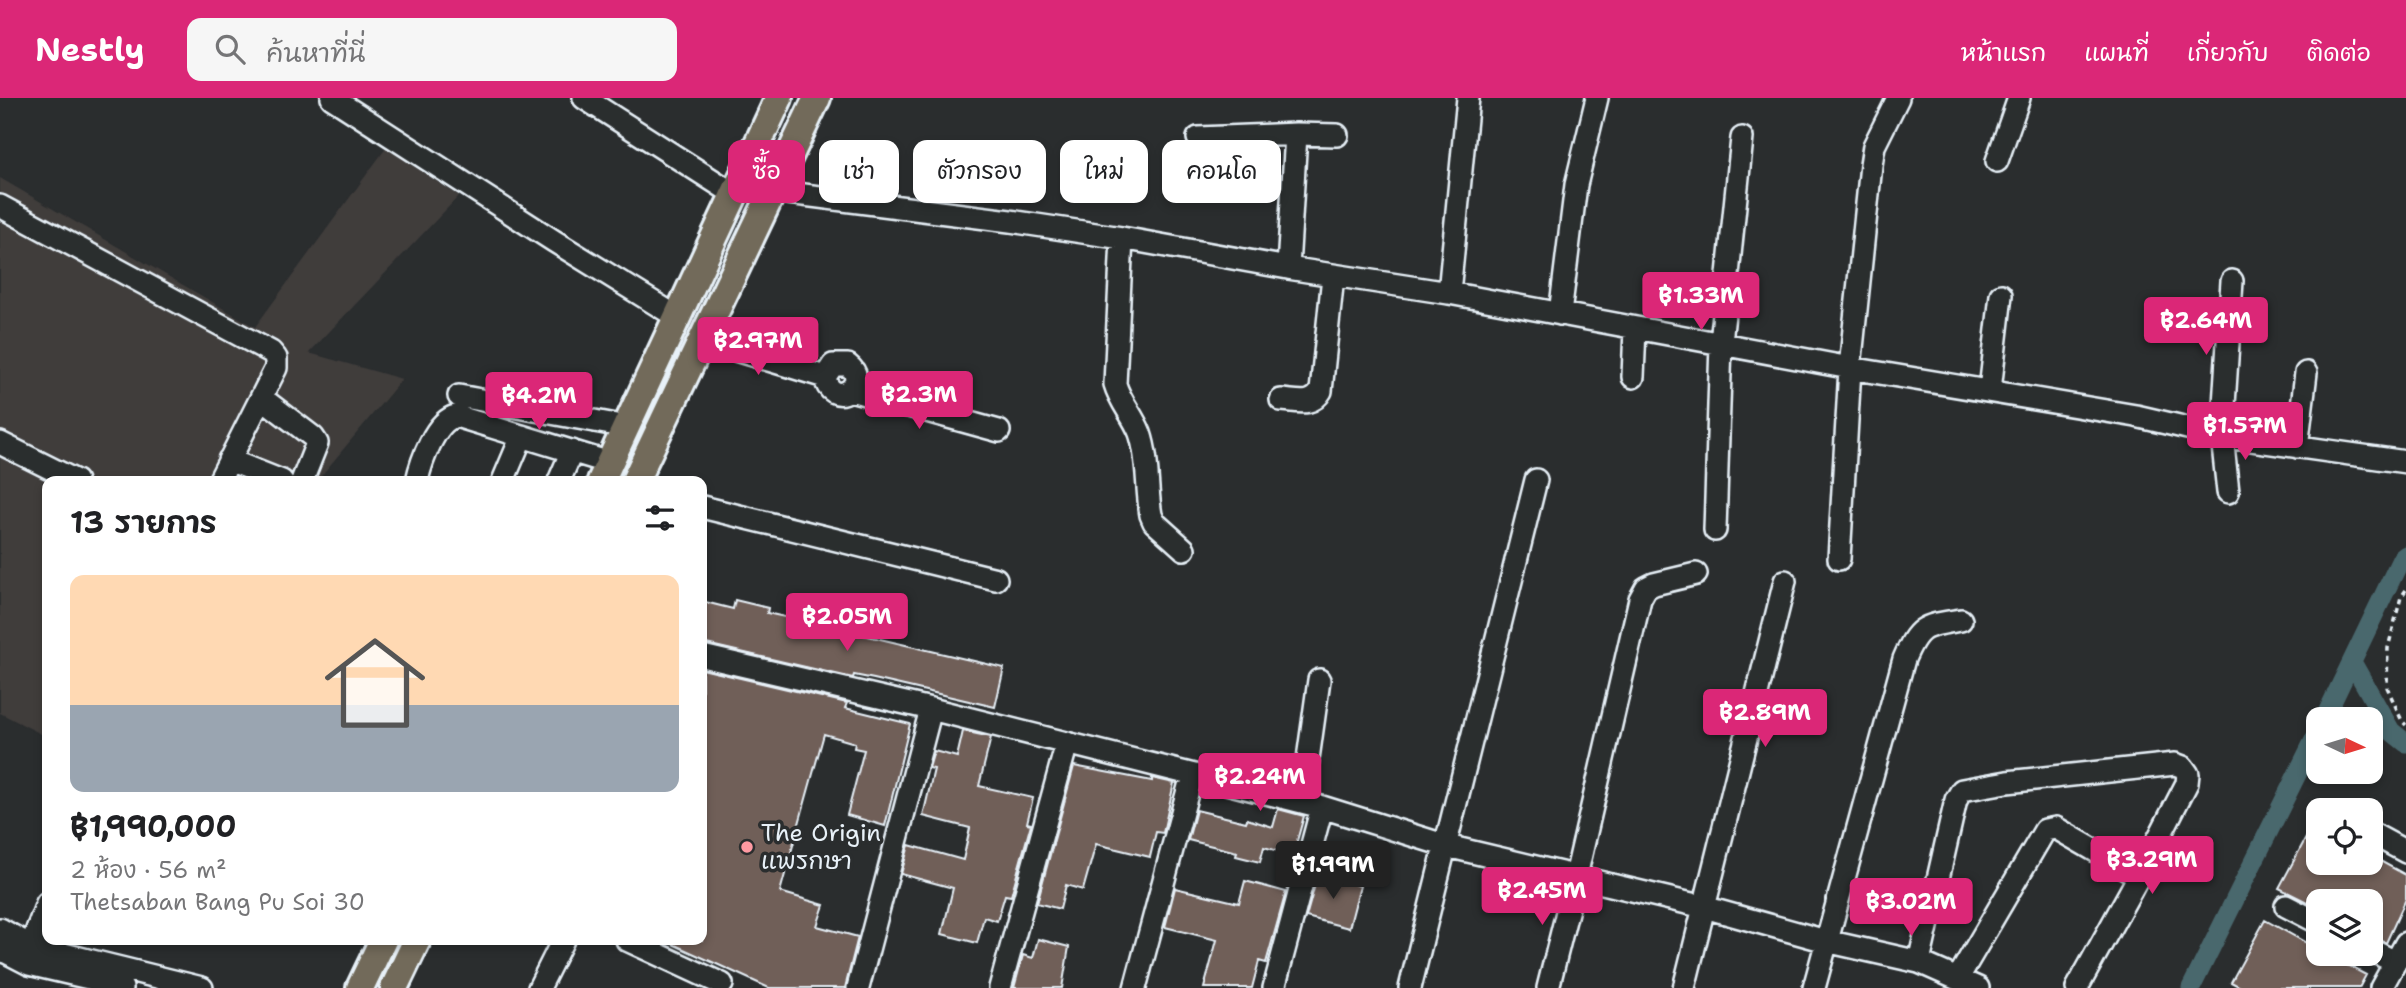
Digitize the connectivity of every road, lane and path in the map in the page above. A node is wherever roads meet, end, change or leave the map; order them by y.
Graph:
1 (332, 98) edge
2 (584, 98) edge
3 (779, 98) edge
4 (817, 98) edge
5 (1468, 98) edge
6 (1597, 98) edge
7 (1898, 98) edge
8 (2020, 98) edge
9 (1296, 134) junction
10 (1337, 135) dead end
11 (1198, 138) dead end
12 (1742, 138) dead end
13 (759, 140) edge
14 (797, 140) edge
15 (1997, 161) dead end
16 (728, 190) edge
17 (805, 195) edge
18 (730, 203) edge
19 (766, 203) edge
20 (0, 206) edge
21 (1122, 238) junction
22 (1288, 268) junction
23 (1333, 275) junction
24 (2232, 281) dead end
25 (1449, 293) junction
26 (2001, 295) dead end
27 (1560, 314) junction
28 (677, 317) junction
29 (1634, 328) junction
30 (702, 340) junction
31 (1721, 344) junction
32 (1850, 368) junction
33 (2306, 373) dead end
34 (1633, 377) dead end
35 (1990, 390) junction
36 (459, 396) dead end
37 (262, 398) junction
38 (1281, 400) dead end
39 (627, 427) junction
40 (999, 431) dead end
41 (522, 436) junction
42 (2221, 436) junction
43 (0, 443) edge
44 (2297, 447) junction
45 (572, 451) junction
46 (229, 460) junction
47 (2406, 462) edge
48 (605, 472) edge
49 (66, 476) edge
50 (221, 476) edge
51 (269, 476) edge
52 (304, 476) edge
53 (419, 476) edge
54 (505, 476) edge
55 (561, 476) edge
56 (637, 476) edge
57 (1536, 480) dead end
58 (2228, 492) dead end
59 (707, 508) edge
60 (1715, 530) dead end
61 (1184, 549) dead end
62 (1839, 559) dead end
63 (1696, 574) dead end
64 (996, 579) dead end
65 (1784, 581) dead end
66 (2406, 590) edge
67 (1961, 620) dead end
68 (707, 657) edge
69 (1319, 680) dead end
70 (931, 709) junction
71 (2406, 725) edge
72 (1066, 743) junction
73 (1192, 775) junction
74 (1312, 804) junction
75 (2383, 840) edge
76 (1447, 846) junction
77 (2406, 852) edge
78 (1576, 876) junction
79 (2139, 876) junction
80 (2286, 906) dead end
81 (1704, 907) junction
82 (42, 916) edge
83 (2306, 916) edge
84 (0, 929) edge
85 (1826, 941) junction
86 (2406, 943) edge
87 (381, 945) edge
88 (415, 945) edge
89 (560, 945) edge
90 (638, 945) edge
91 (31, 946) junction
92 (0, 949) edge
93 (2383, 956) edge
94 (1919, 961) junction
95 (2395, 962) junction
96 (722, 984) dead end
97 (1971, 985) edge
98 (122, 988) edge
99 (202, 988) edge
100 (360, 988) edge
101 (394, 988) edge
102 (539, 988) edge
103 (858, 988) edge
104 (1000, 988) edge
105 (1135, 988) edge
106 (1274, 988) edge
107 (1410, 988) edge
108 (1548, 988) edge
109 (1684, 988) edge
110 (1814, 988) edge
111 (2077, 988) edge
112 (2381, 988) edge

1 - 28 street
2 - 16 street
3 - 13 main road
4 - 14 main road
5 - 25 street
6 - 27 street
7 - 32 street
8 - 15 street
9 - 10 street
9 - 11 street
9 - 22 street
12 - 31 street
17 - 21 street
18 - 28 main road
19 - 30 main road
20 - 37 street
21 - 22 street
21 - 61 street
22 - 23 street
23 - 25 street
23 - 38 street
24 - 42 street
25 - 27 street
26 - 35 street
27 - 29 street
28 - 39 main road
29 - 31 street
29 - 34 street
30 - 40 street
30 - 56 main road
31 - 32 street
31 - 60 street
32 - 35 street
32 - 62 street
33 - 44 street
35 - 42 street
36 - 39 street
37 - 46 street
37 - 52 street
39 - 48 main road
41 - 45 street
41 - 53 street
41 - 54 street
42 - 44 street
42 - 58 street
43 - 49 street
44 - 47 street
45 - 48 street
45 - 55 street
46 - 50 street
46 - 51 street
57 - 76 street
59 - 64 street
63 - 78 street
65 - 81 street
66 - 71 path
67 - 85 street
68 - 70 street
69 - 74 street
70 - 72 street
70 - 103 street
72 - 73 street
72 - 104 street
73 - 74 street
73 - 105 street
74 - 76 street
74 - 106 street
75 - 77 street
76 - 78 street
76 - 107 street
78 - 81 street
78 - 108 street
79 - 94 street
79 - 97 street
79 - 111 street
80 - 83 street
81 - 85 street
81 - 109 street
82 - 91 street
84 - 91 street
85 - 94 street
85 - 110 street
86 - 95 street
87 - 100 main road
88 - 101 main road
89 - 102 street
90 - 96 street
91 - 99 street
92 - 98 street
93 - 95 street
94 - 97 street
95 - 112 street

